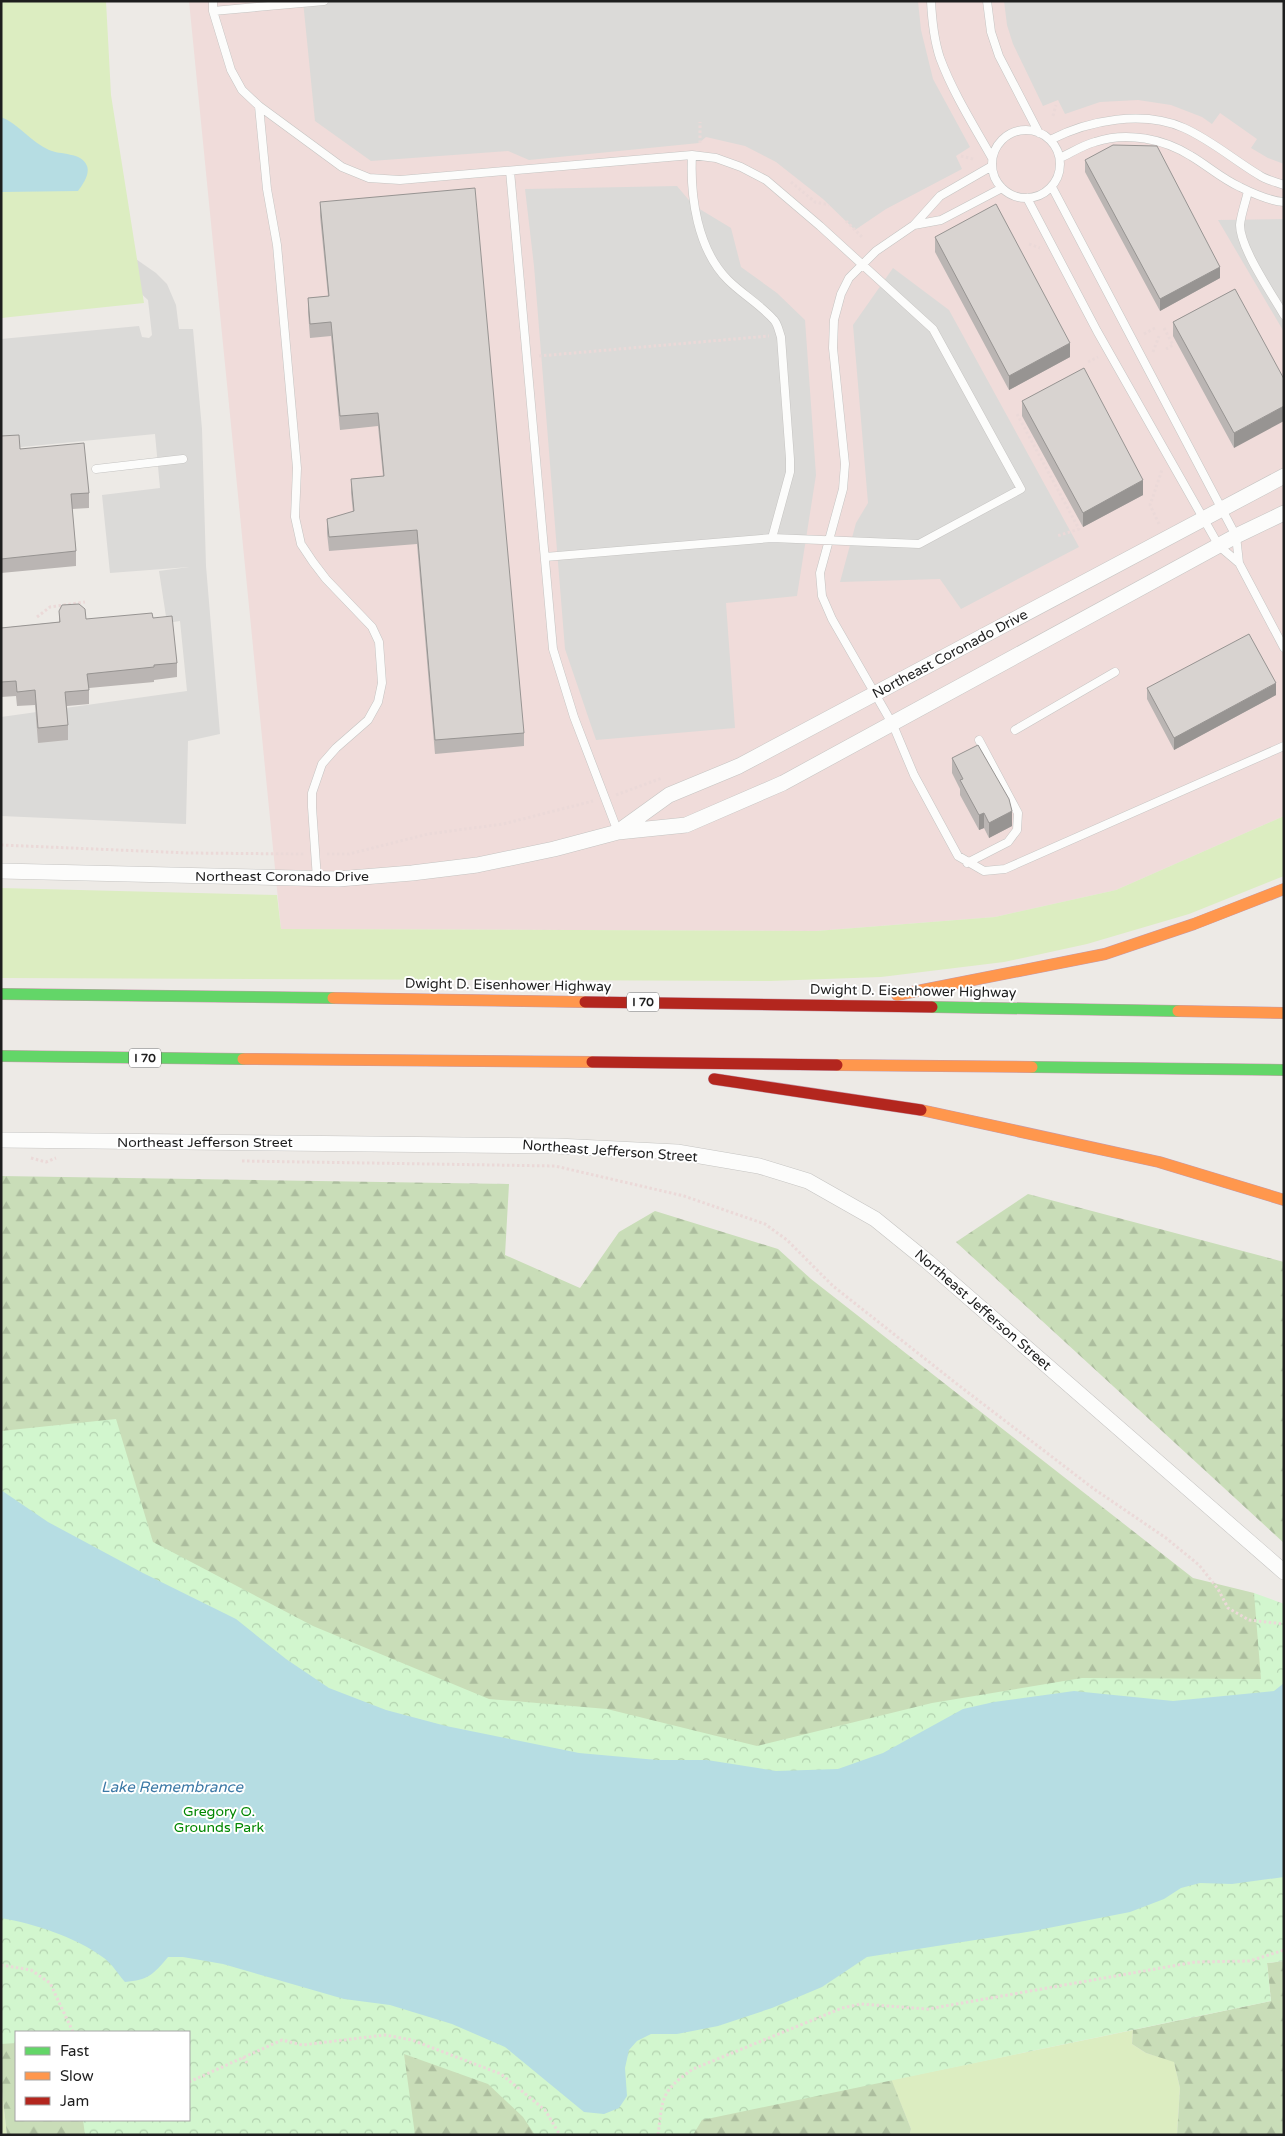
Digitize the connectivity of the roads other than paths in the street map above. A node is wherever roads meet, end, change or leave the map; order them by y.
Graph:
1 (212, 1) edge
2 (324, 1) edge
3 (931, 1) edge
4 (987, 1) edge
5 (214, 11) junction
6 (259, 106) junction
7 (1039, 132) junction
8 (1050, 140) junction
9 (692, 155) junction
10 (1060, 158) junction
11 (992, 162) junction
12 (510, 171) junction
13 (1284, 185) edge
14 (1052, 187) junction
15 (1002, 188) junction
16 (1248, 191) junction
17 (1027, 198) junction
18 (1284, 202) edge
19 (914, 225) junction
20 (861, 265) junction
21 (1284, 315) edge
22 (183, 458) dead end
23 (96, 469) dead end
24 (1284, 476) edge
25 (1222, 509) junction
26 (1284, 513) edge
27 (1204, 519) junction
28 (1236, 536) junction
29 (772, 538) junction
30 (828, 540) junction
31 (1219, 546) junction
32 (545, 557) junction
33 (1239, 563) junction
34 (1284, 648) edge
35 (1115, 672) dead end
36 (875, 694) junction
37 (893, 725) junction
38 (1015, 730) dead end
39 (979, 740) dead end
40 (1284, 746) edge
41 (618, 832) junction
42 (967, 863) junction
43 (1, 871) edge
44 (317, 879) junction
45 (1284, 889) edge
46 (1, 994) edge
47 (843, 1005) junction
48 (1284, 1013) edge
49 (1, 1056) edge
50 (619, 1064) junction
51 (1284, 1070) edge
52 (687, 1075) dead end
53 (706, 1078) dead end
54 (1, 1140) edge
55 (1284, 1200) edge
56 (1284, 1572) edge

1 - 5 lane
2 - 5 lane
3 - 11 lane
4 - 7 lane
5 - 6 lane
6 - 12 lane
6 - 44 lane
7 - 8 lane
7 - 11 lane
8 - 10 lane
8 - 13 lane
9 - 12 lane
9 - 20 lane
9 - 29 lane
10 - 14 lane
10 - 16 lane
11 - 15 lane
11 - 19 lane
12 - 32 lane
14 - 17 lane
14 - 25 lane
15 - 17 lane
15 - 19 lane
16 - 18 lane
16 - 21 lane
17 - 27 lane
19 - 20 lane
20 - 30 lane
20 - 30 lane
22 - 23 lane
24 - 25 street, Northeast Coronado Drive
25 - 27 street, Northeast Coronado Drive
25 - 28 lane
26 - 28 street, Northeast Coronado Drive
27 - 31 lane
27 - 36 street, Northeast Coronado Drive
28 - 31 street, Northeast Coronado Drive
28 - 33 lane
29 - 30 lane
29 - 32 lane
30 - 36 lane
31 - 33 lane
31 - 37 street, Northeast Coronado Drive
32 - 41 lane
33 - 34 lane
35 - 38 lane
36 - 37 lane
36 - 41 street, Northeast Coronado Drive
37 - 41 street, Northeast Coronado Drive
37 - 42 lane
39 - 42 lane
40 - 42 lane
41 - 44 street, Northeast Coronado Drive
43 - 44 street, Northeast Coronado Drive
45 - 47 highway
46 - 47 highway, Dwight D. Eisenhower Highway / I 70
47 - 48 highway, Dwight D. Eisenhower Highway / I 70
49 - 50 highway, I 70
50 - 51 highway, I 70
50 - 52 highway
53 - 55 highway
54 - 56 street, Northeast Jefferson Street

